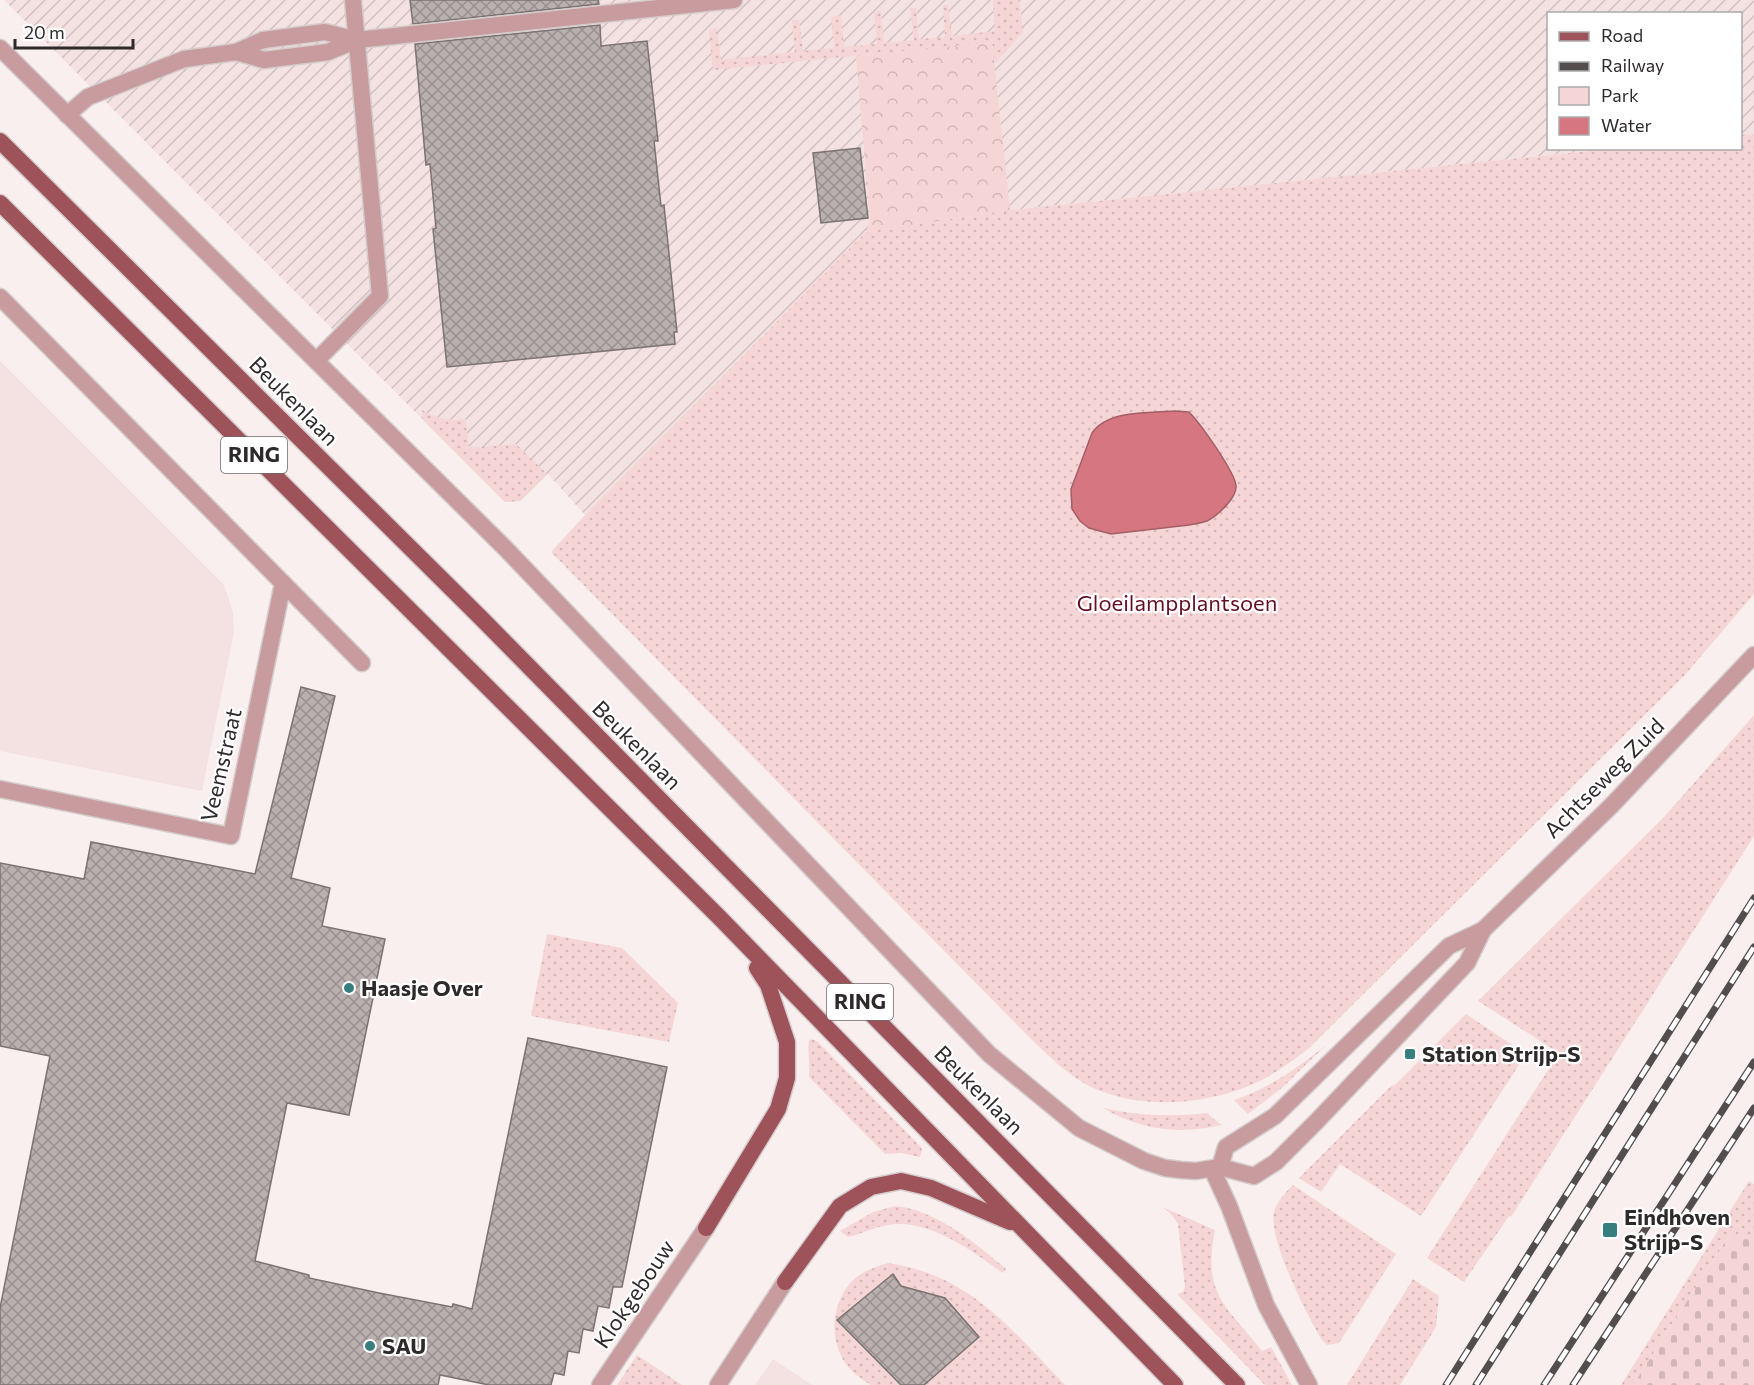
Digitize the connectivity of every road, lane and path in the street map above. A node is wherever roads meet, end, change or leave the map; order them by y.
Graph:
1 (353, 0) edge
2 (734, 0) edge
3 (357, 40) junction
4 (0, 48) edge
5 (67, 115) junction
6 (0, 141) edge
7 (0, 203) edge
8 (0, 297) edge
9 (317, 360) junction
10 (283, 583) junction
11 (1754, 655) edge
12 (362, 663) dead end
13 (0, 789) edge
14 (719, 917) junction
15 (1483, 930) junction
16 (1216, 1168) junction
17 (1019, 1226) junction
18 (706, 1228) joint
19 (785, 1282) joint
20 (600, 1385) edge
21 (717, 1385) edge
22 (1175, 1385) edge
23 (1238, 1385) edge
24 (1309, 1385) edge

1 - 3 street, Beukenlaan
2 - 3 street
3 - 5 street
3 - 9 street, Beukenlaan
4 - 5 street, Beukenlaan
5 - 9 street, Beukenlaan
6 - 23 main road, Beukenlaan / RING
7 - 14 main road, RING
8 - 10 street
9 - 16 street, Beukenlaan
10 - 12 street
10 - 13 street, Veemstraat
11 - 15 street, Achtseweg Zuid
14 - 17 main road, RING
14 - 18 main road
15 - 16 street, Achtseweg Zuid
15 - 16 street, Achtseweg Zuid
16 - 24 street
17 - 19 main road
17 - 22 main road, RING
18 - 20 street, Klokgebouw
19 - 21 street

